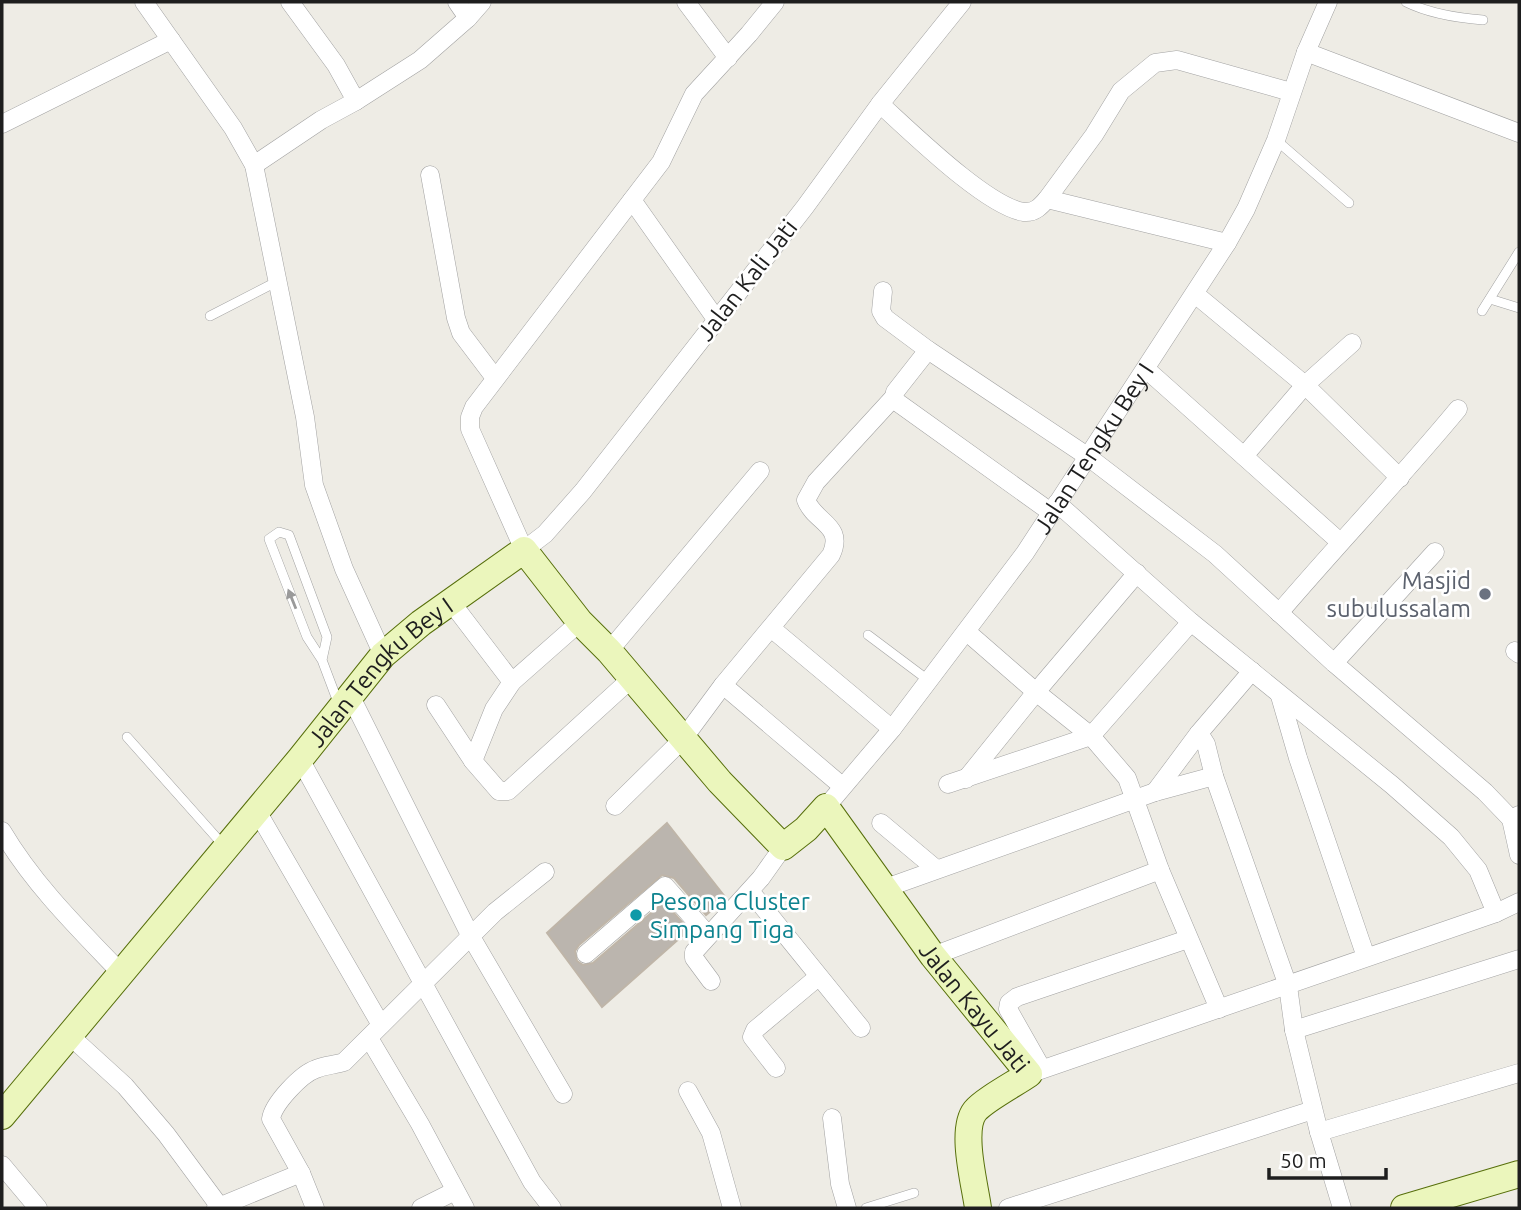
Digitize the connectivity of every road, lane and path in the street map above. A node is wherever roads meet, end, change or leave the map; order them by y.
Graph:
1 (144, 2) edge
2 (290, 2) edge
3 (457, 2) edge
4 (482, 2) edge
5 (686, 2) edge
6 (775, 2) edge
7 (962, 2) edge
8 (1328, 2) edge
9 (1406, 2) edge
10 (468, 18) junction
11 (1483, 20) dead end
12 (171, 40) junction
13 (1306, 52) junction
14 (728, 58) junction
15 (1291, 92) junction
16 (356, 101) junction
17 (880, 104) junction
18 (2, 124) edge
19 (1519, 133) edge
20 (1276, 140) junction
21 (254, 165) junction
22 (430, 175) dead end
23 (1047, 199) junction
24 (632, 200) junction
25 (1349, 204) dead end
26 (1227, 243) junction
27 (1519, 252) edge
28 (279, 280) junction
29 (883, 291) dead end
30 (1195, 294) junction
31 (1490, 299) junction
32 (1519, 308) edge
33 (1482, 311) dead end
34 (210, 316) dead end
35 (716, 319) junction
36 (1352, 342) dead end
37 (928, 350) junction
38 (1146, 369) junction
39 (495, 378) junction
40 (1305, 385) junction
41 (894, 397) junction
42 (1458, 409) dead end
43 (1087, 456) junction
44 (1244, 456) junction
45 (760, 471) dead end
46 (1400, 478) junction
47 (1054, 508) junction
48 (1340, 542) junction
49 (524, 550) junction
50 (1434, 552) dead end
51 (1137, 573) junction
52 (451, 602) junction
53 (1279, 613) junction
54 (580, 622) junction
55 (1191, 622) junction
56 (771, 628) junction
57 (967, 632) junction
58 (868, 635) dead end
59 (609, 651) junction
60 (383, 655) junction
61 (322, 660) junction
62 (1334, 663) junction
63 (1252, 671) junction
64 (632, 678) junction
65 (928, 680) junction
66 (512, 682) junction
67 (723, 685) junction
68 (1036, 692) junction
69 (1280, 696) junction
70 (345, 701) junction
71 (436, 705) dead end
72 (892, 729) junction
73 (1199, 733) junction
74 (1091, 736) junction
75 (127, 737) dead end
76 (683, 739) junction
77 (300, 759) junction
78 (473, 761) junction
79 (1214, 776) junction
80 (967, 779) junction
81 (948, 784) dead end
82 (1155, 792) junction
83 (834, 797) junction
84 (1136, 801) junction
85 (615, 806) dead end
86 (257, 811) junction
87 (1515, 817) edge
88 (881, 822) dead end
89 (2, 831) edge
90 (225, 847) junction
91 (783, 847) junction
92 (1519, 855) edge
93 (936, 869) junction
94 (1160, 870) junction
95 (545, 872) dead end
96 (883, 889) junction
97 (750, 891) junction
98 (1519, 902) edge
99 (1496, 913) junction
100 (470, 935) junction
101 (708, 935) junction
102 (1188, 939) junction
103 (586, 954) dead end
104 (933, 956) junction
105 (1366, 957) junction
106 (1519, 959) edge
107 (121, 973) junction
108 (818, 976) junction
109 (711, 981) dead end
110 (423, 984) junction
111 (1288, 986) junction
112 (1219, 1009) junction
113 (861, 1027) dead end
114 (1294, 1030) junction
115 (375, 1032) junction
116 (69, 1035) junction
117 (776, 1068) dead end
118 (1036, 1071) junction
119 (1519, 1073) edge
120 (688, 1091) dead end
121 (563, 1094) dead end
122 (4, 1107) edge
123 (1313, 1110) junction
124 (832, 1118) dead end
125 (1319, 1132) junction
126 (2, 1165) edge
127 (301, 1173) junction
128 (1519, 1174) edge
129 (455, 1191) junction
130 (914, 1193) dead end
131 (218, 1207) edge
132 (38, 1208) edge
133 (315, 1208) edge
134 (421, 1208) edge
135 (464, 1208) edge
136 (552, 1208) edge
137 (732, 1208) edge
138 (847, 1208) edge
139 (866, 1208) edge
140 (978, 1208) edge
141 (1008, 1208) edge
142 (1342, 1208) edge
143 (1404, 1208) edge

1 - 12 street
2 - 16 street
3 - 10 street
4 - 10 street
5 - 14 street
6 - 14 street
7 - 17 street, Jalan Kali Jati
8 - 13 street, Jalan Tengku Bey I
9 - 11 lane
10 - 16 street
12 - 18 street
12 - 21 street
13 - 15 street, Jalan Tengku Bey I
13 - 19 street
14 - 24 street
15 - 20 street, Jalan Tengku Bey I
15 - 23 street
16 - 21 street
17 - 23 street
17 - 35 street, Jalan Kali Jati
20 - 25 lane
20 - 26 street, Jalan Tengku Bey I
21 - 28 street
22 - 39 street
23 - 26 street
24 - 35 street
24 - 39 street
26 - 30 street, Jalan Tengku Bey I
27 - 31 lane
28 - 34 lane
28 - 60 street
29 - 37 street
30 - 38 street, Jalan Tengku Bey I
30 - 40 street
31 - 32 lane
31 - 33 lane
35 - 49 street, Jalan Kali Jati
36 - 40 street
37 - 41 street
37 - 43 street
38 - 43 street, Jalan Tengku Bey I
38 - 44 street
39 - 49 street
40 - 44 street
40 - 46 street
41 - 47 street
41 - 56 street
42 - 46 street
43 - 47 street, Jalan Tengku Bey I
43 - 53 street
44 - 48 street
45 - 59 street
46 - 48 street
47 - 51 street
47 - 57 street, Jalan Tengku Bey I
48 - 53 street
49 - 52 street, Jalan Tengku Bey I
49 - 54 street
50 - 62 street
51 - 55 street
51 - 68 street
52 - 60 street, Jalan Tengku Bey I
52 - 66 street
53 - 62 street
54 - 59 street
54 - 66 street
55 - 63 street
55 - 74 street
56 - 67 street
56 - 72 street
57 - 65 street, Jalan Tengku Bey I
57 - 68 street
58 - 65 lane
59 - 64 street
60 - 70 street, Jalan Tengku Bey I
61 -> 61 lane
61 - 70 lane
62 - 87 street
63 - 69 street
63 - 73 street
64 - 76 street
64 - 78 street
65 - 72 street, Jalan Tengku Bey I
66 - 78 street
67 - 76 street
67 - 83 street
68 - 74 street
68 - 80 street
69 - 99 street
69 - 105 street
70 - 77 street, Jalan Tengku Bey I
70 - 100 street
71 - 78 street
72 - 83 street, Jalan Tengku Bey I
73 - 79 street
73 - 82 street
74 - 80 street
74 - 84 street
75 - 90 lane
76 - 85 street
76 - 91 street
77 - 86 street, Jalan Tengku Bey I
77 - 110 street
79 - 82 street
79 - 111 street
80 - 81 street
82 - 84 street
83 - 91 street, Jalan Tengku Bey I
83 - 96 street, Jalan Kayu Jati
84 - 93 street
84 - 94 street
86 - 90 street, Jalan Tengku Bey I
86 - 115 street
87 - 92 street
88 - 93 street
89 - 107 street
90 - 107 street, Jalan Tengku Bey I
91 - 97 street, Jalan Tengku Bey I
93 - 96 street
94 - 102 street
94 - 104 street
95 - 100 street
96 - 104 street, Jalan Kayu Jati
97 - 101 street, Jalan Tengku Bey I
97 - 108 street
98 - 99 street
99 - 105 street
100 - 110 street
100 - 121 street
101 - 103 street
101 - 109 street
102 - 112 street
102 - 118 street
104 - 118 street, Jalan Kayu Jati
105 - 111 street
106 - 114 street
107 - 116 street, Jalan Tengku Bey I
108 - 113 street
108 - 117 street
110 - 115 street
110 - 136 street
111 - 112 street
111 - 114 street
112 - 118 street
114 - 123 street
115 - 127 street
115 - 129 street
116 - 122 street, Jalan Tengku Bey I
116 - 131 street
118 - 140 street, Jalan Kayu Jati
119 - 125 street
120 - 137 street
123 - 125 street
123 - 141 street
124 - 138 street
125 - 142 street
126 - 132 street
127 - 131 street
127 - 133 street
128 - 143 street
129 - 134 street
129 - 135 street
130 - 139 lane

